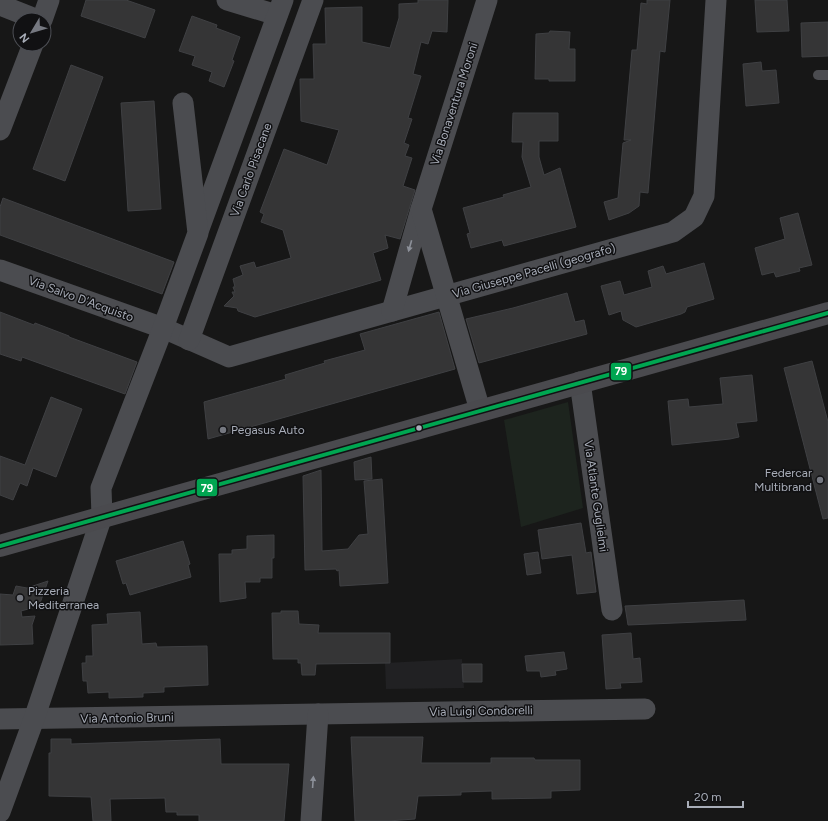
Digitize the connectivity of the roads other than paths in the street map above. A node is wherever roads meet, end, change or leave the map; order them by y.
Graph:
1 (50, 0) edge
2 (227, 0) edge
3 (313, 0) edge
4 (488, 0) edge
5 (716, 0) edge
6 (0, 5) edge
7 (280, 8) edge
8 (18, 12) edge
9 (45, 12) edge
10 (30, 52) edge
11 (183, 103) dead end
12 (0, 130) edge
13 (421, 209) junction
14 (198, 233) junction
15 (0, 270) edge
16 (448, 296) junction
17 (392, 311) junction
18 (828, 313) edge
19 (163, 328) junction
20 (189, 340) junction
21 (580, 382) junction
22 (480, 410) junction
23 (102, 516) junction
24 (0, 546) edge
25 (612, 610) dead end
26 (645, 708) dead end
27 (318, 714) junction
28 (0, 719) edge
29 (34, 719) junction
30 (0, 812) edge
31 (311, 821) edge

1 - 9 street
2 - 7 street
3 - 20 street, Via Carlo Pisacane
4 - 13 street, Via Bonaventura Moroni
5 - 16 street, Via Giuseppe Pacelli (geografo)
6 - 8 street
7 - 14 street
10 - 12 street
11 - 14 street
13 - 16 street
13 -> 17 street, Via Bonaventura Moroni
14 - 19 street
15 - 19 street, Via Salvo D'Acquisto
16 - 17 street, Via Giuseppe Pacelli (geografo)
16 - 22 street
17 - 20 street, Via Giuseppe Pacelli (geografo)
18 - 21 main road
19 - 20 street, Via Giuseppe Pacelli (geografo)
19 - 23 street
21 - 22 main road
21 - 25 street, Via Atlante Guglielmi
22 - 23 main road
23 - 24 main road
23 - 29 street
26 - 27 street, Via Luigi Condorelli
27 - 29 street, Via Antonio Bruni
31 -> 27 street
28 - 29 street, Via Antonio Bruni
29 - 30 street

